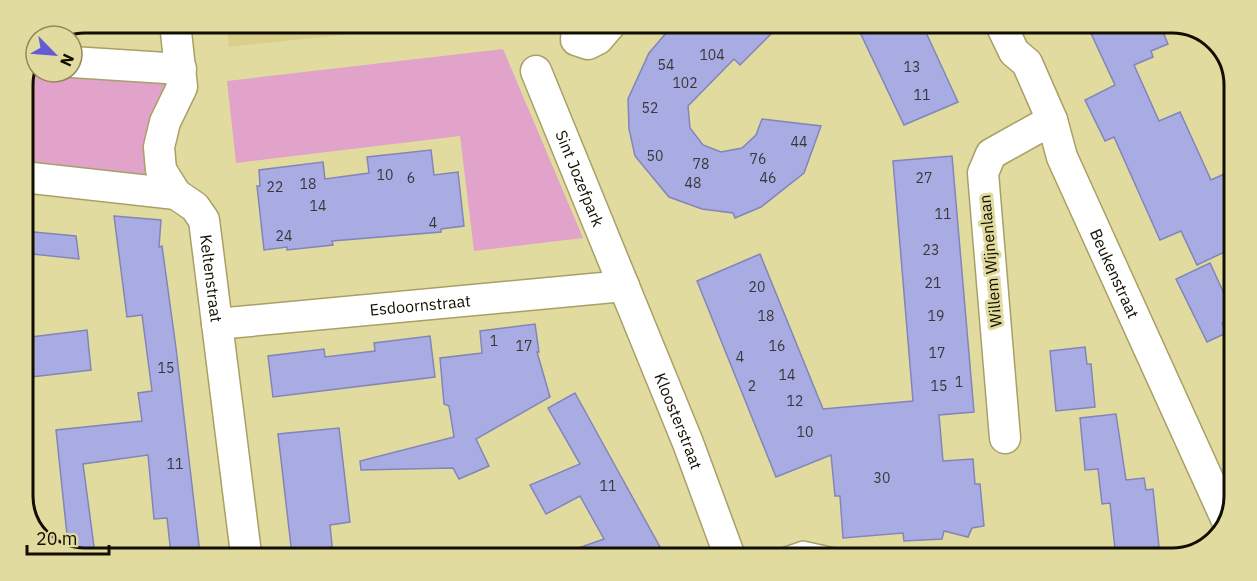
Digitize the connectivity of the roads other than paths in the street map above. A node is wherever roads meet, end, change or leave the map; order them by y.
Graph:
1 (176, 33) edge
2 (576, 33) edge
3 (603, 33) edge
4 (1005, 33) edge
5 (84, 63) edge
6 (181, 69) junction
7 (536, 71) dead end
8 (1052, 120) junction
9 (33, 178) edge
10 (176, 194) junction
11 (624, 286) junction
12 (217, 324) junction
13 (1005, 438) dead end
14 (1222, 510) edge
15 (245, 548) edge
16 (727, 548) edge

1 - 6 street, Keltenstraat
2 - 3 street
4 - 8 street, Beukenstraat
5 - 6 street
6 - 10 street, Keltenstraat
7 - 11 street, Sint Jozefpark
8 - 13 street, Willem Wijnenlaan
8 - 14 street, Beukenstraat
9 - 10 street
10 - 12 street, Keltenstraat
11 - 12 street, Esdoornstraat
11 - 16 street, Kloosterstraat
12 - 15 street, Keltenstraat

